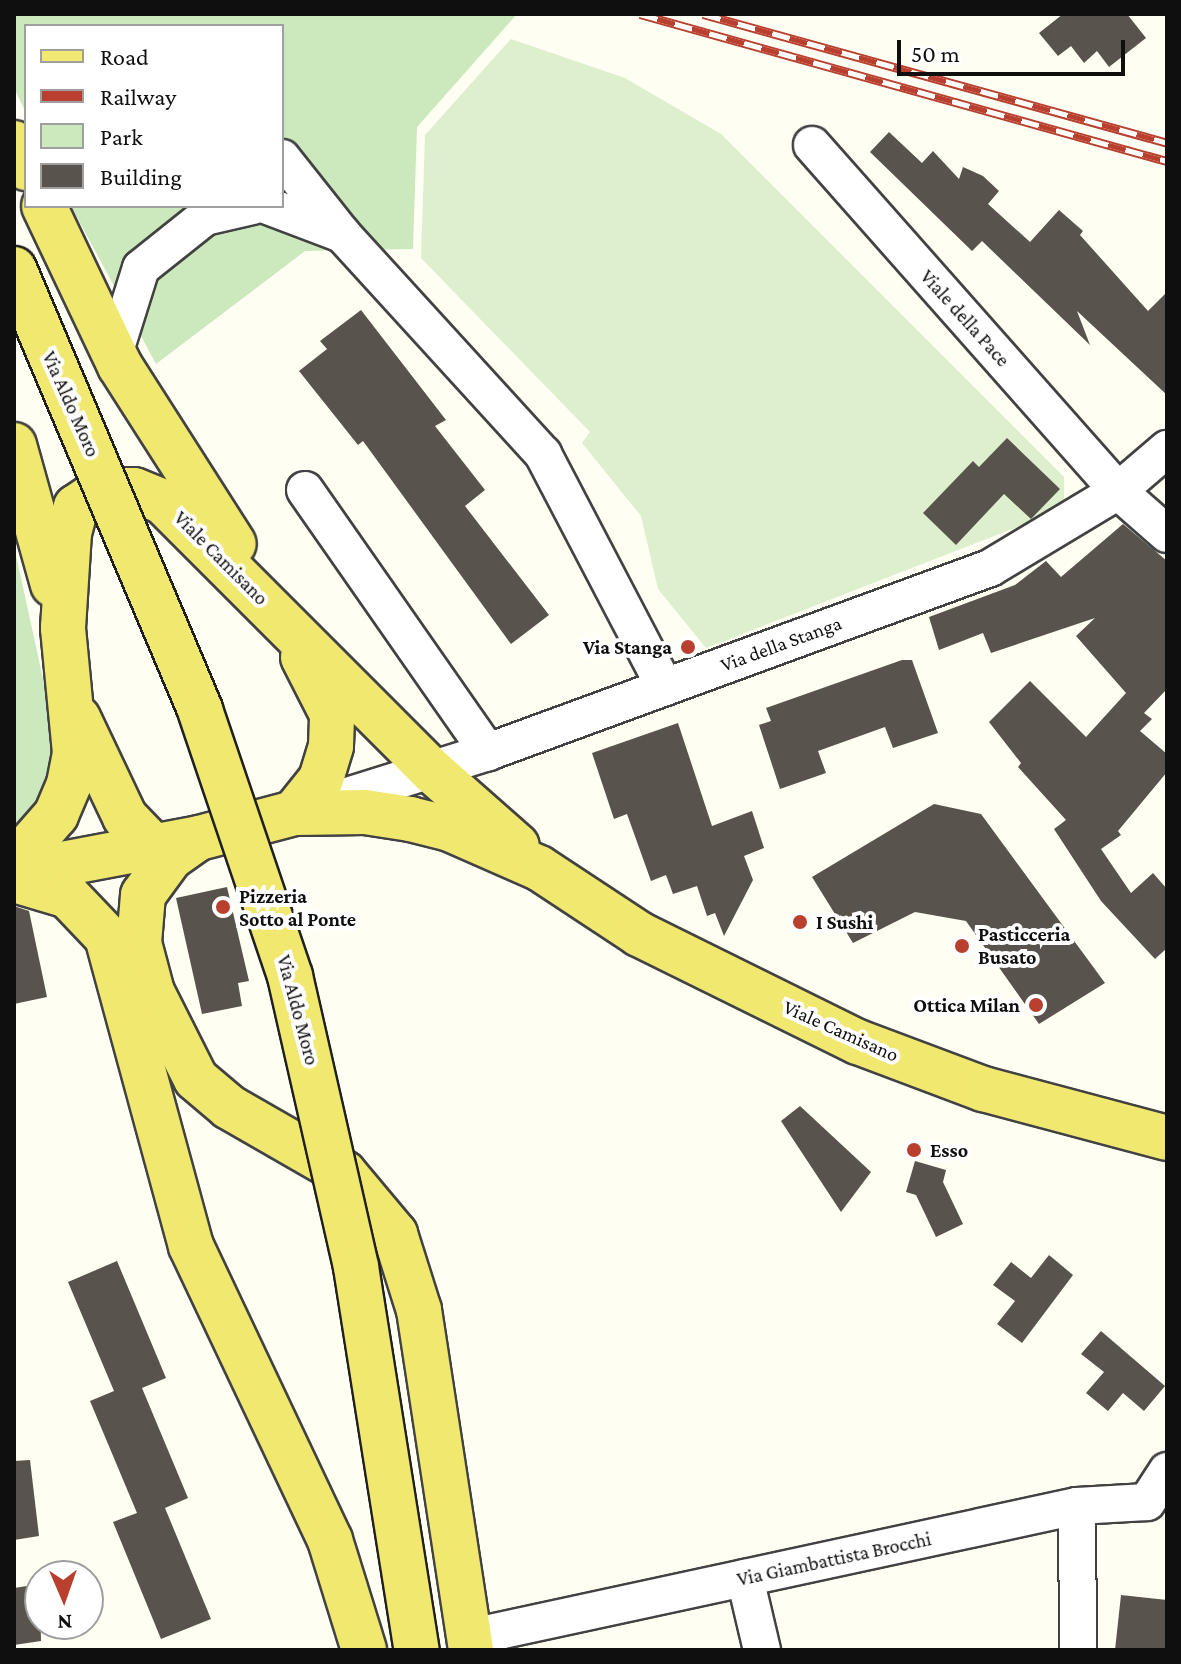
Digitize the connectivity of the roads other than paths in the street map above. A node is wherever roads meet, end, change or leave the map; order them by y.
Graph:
1 (14, 143) edge
2 (812, 145) dead end
3 (284, 161) edge
4 (24, 164) edge
5 (45, 208) edge
6 (244, 208) edge
7 (273, 208) edge
8 (343, 235) junction
9 (14, 269) edge
10 (114, 354) junction
11 (14, 445) edge
12 (1167, 449) edge
13 (305, 490) dead end
14 (1118, 491) junction
15 (1167, 534) edge
16 (286, 623) junction
17 (63, 628) junction
18 (665, 687) junction
19 (74, 709) junction
20 (488, 752) junction
21 (432, 771) junction
22 (294, 813) junction
23 (199, 838) junction
24 (154, 847) junction
25 (14, 863) edge
26 (539, 868) junction
27 (14, 873) edge
28 (14, 880) edge
29 (210, 1094) junction
30 (1167, 1138) edge
31 (169, 1154) junction
32 (1167, 1471) edge
33 (1077, 1506) junction
34 (1157, 1509) edge
35 (745, 1578) junction
36 (482, 1645) edge
37 (364, 1650) edge
38 (417, 1650) edge
39 (762, 1650) edge
40 (1078, 1650) edge

1 - 4 main road
2 - 14 street, Viale della Pace
3 - 8 street
5 - 10 main road
6 - 10 street
7 - 8 street
8 - 18 street
9 - 38 main road, Via Aldo Moro, bridge
10 - 16 main road
11 - 17 main road
12 - 14 street
13 - 20 street
14 - 15 street, Viale della Pace
14 - 18 street, Via della Stanga
16 - 17 main road, Viale Camisano
16 - 21 main road, Viale Camisano
16 - 22 main road, Viale Camisano
17 - 19 main road, Viale Camisano
18 - 20 street, Via della Stanga
19 - 24 main road, Viale Camisano
19 - 25 main road, Viale Camisano
20 - 21 street, Via della Stanga
21 - 22 street, Via della Stanga
21 - 26 main road, Viale Camisano
22 - 23 main road, Viale Camisano
22 - 26 main road, Viale Camisano
23 - 24 main road, Viale Camisano
23 - 29 main road
24 - 27 main road, Viale Camisano
26 - 30 main road, Viale Camisano
28 - 31 main road
29 - 31 main road
29 - 36 main road
31 - 37 main road
32 - 34 street, Via Giambattista Brocchi
33 - 34 street, Via Giambattista Brocchi
33 - 35 street, Via Giambattista Brocchi
33 - 40 street
35 - 36 street, Via Giambattista Brocchi
35 - 39 street

